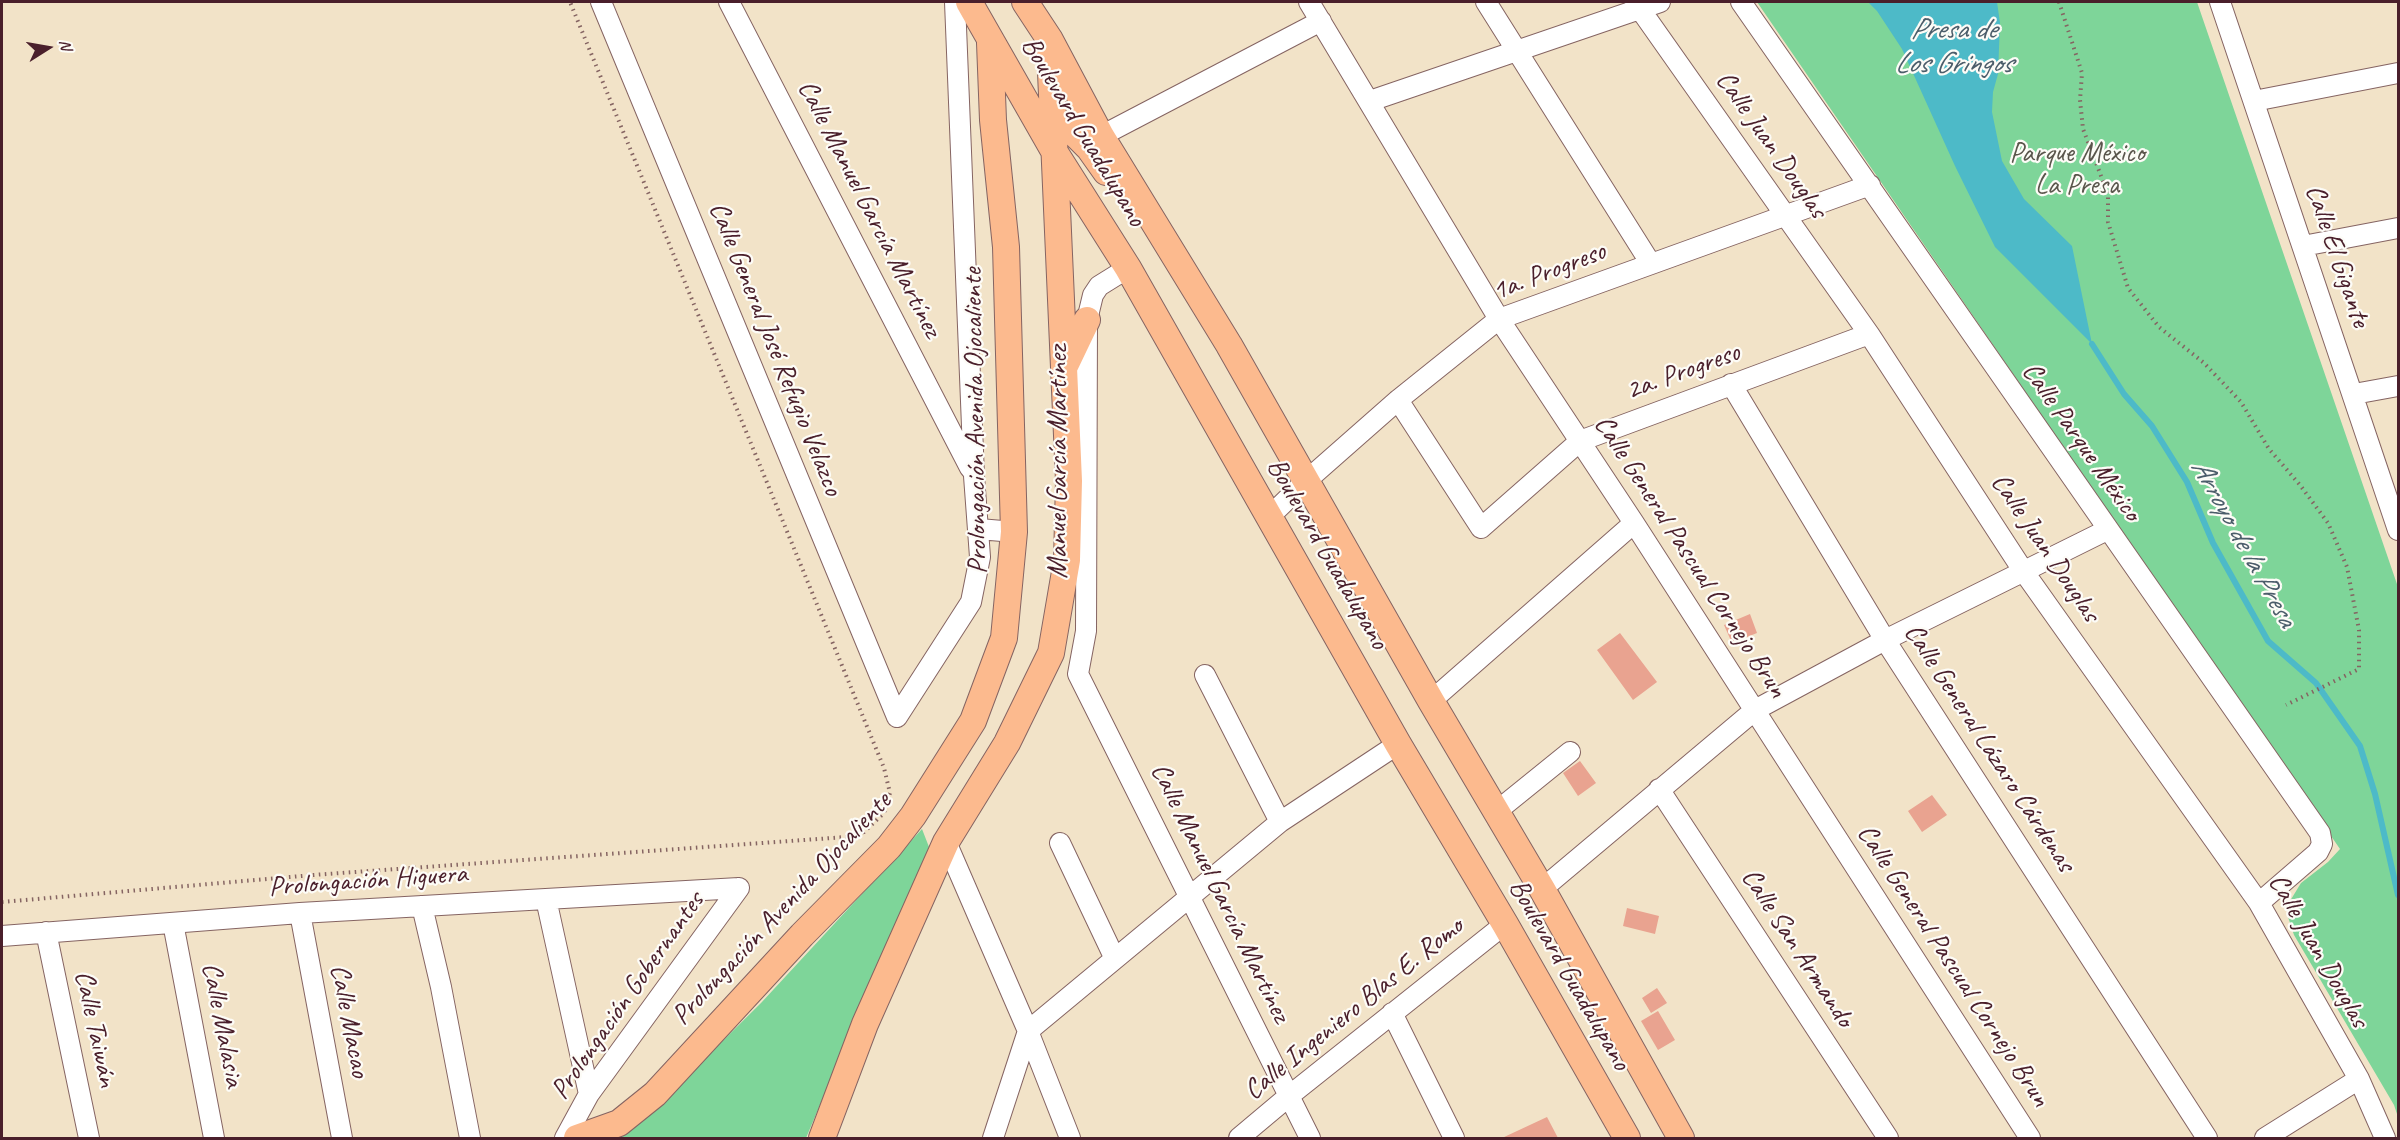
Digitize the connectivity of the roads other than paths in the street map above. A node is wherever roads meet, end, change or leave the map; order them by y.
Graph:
1 (601, 2) edge
2 (729, 2) edge
3 (955, 2) edge
4 (969, 2) edge
5 (1025, 2) edge
6 (1309, 2) edge
7 (1486, 2) edge
8 (1660, 2) edge
9 (1741, 2) edge
10 (2220, 2) edge
11 (1638, 5) edge
12 (1321, 21) junction
13 (990, 36) junction
14 (1050, 40) junction
15 (1518, 50) junction
16 (2398, 73) edge
17 (1370, 100) junction
18 (2254, 101) junction
19 (1029, 105) junction
20 (1055, 118) junction
21 (993, 120) junction
22 (1101, 136) junction
23 (1054, 151) junction
24 (1870, 184) junction
25 (1786, 216) junction
26 (2398, 228) edge
27 (2303, 246) junction
28 (1651, 264) junction
29 (1128, 268) junction
30 (1499, 319) junction
31 (1088, 320) junction
32 (1869, 334) junction
33 (1229, 345) junction
34 (1064, 369) junction
35 (1731, 384) junction
36 (2398, 386) edge
37 (2354, 394) junction
38 (1398, 400) junction
39 (1580, 441) junction
40 (974, 476) junction
41 (1306, 481) junction
42 (1269, 517) junction
43 (1634, 523) junction
44 (979, 529) junction
45 (2107, 530) junction
46 (2398, 530) edge
47 (1014, 532) junction
48 (2024, 572) junction
49 (1885, 640) junction
50 (1078, 674) joint
51 (1205, 675) dead end
52 (1431, 701) junction
53 (1755, 710) junction
54 (897, 717) joint
55 (1398, 744) junction
56 (1570, 752) dead end
57 (1659, 789) junction
58 (1497, 812) junction
59 (1280, 822) junction
60 (946, 842) junction
61 (1060, 843) dead end
62 (739, 888) joint
63 (1542, 889) junction
64 (1191, 897) junction
65 (546, 899) junction
66 (2259, 903) junction
67 (422, 906) junction
68 (300, 913) junction
69 (173, 923) junction
70 (1505, 924) junction
71 (45, 932) junction
72 (2, 936) edge
73 (1115, 959) junction
74 (1392, 1013) junction
75 (1028, 1031) junction
76 (2359, 1078) junction
77 (589, 1094) junction
78 (1288, 1096) junction
79 (89, 1138) edge
80 (214, 1138) edge
81 (342, 1138) edge
82 (470, 1138) edge
83 (565, 1138) edge
84 (577, 1138) edge
85 (822, 1138) edge
86 (993, 1138) edge
87 (1070, 1138) edge
88 (1239, 1138) edge
89 (1310, 1138) edge
90 (1454, 1138) edge
91 (1627, 1138) edge
92 (1681, 1138) edge
93 (1888, 1138) edge
94 (2030, 1138) edge
95 (2206, 1138) edge
96 (2265, 1138) edge
97 (2385, 1138) edge

1 - 54 street, Calle General José Refugio Velazco
2 - 40 street, Calle Manuel García Martínez
3 - 40 street, Prolongación Avenida Ojocaliente
4 - 13 main road, Boulevard Guadalupano
5 - 14 main road, Boulevard Guadalupano
6 - 12 street, Calle General Pascual Cornejo Brun
7 - 15 street
8 - 11 street
9 - 24 street, Calle Parque México
10 - 18 street, Calle El Gigante
11 - 15 street
11 - 25 street, Calle Juan Douglas
12 - 17 street, Calle General Pascual Cornejo Brun
12 - 22 street
13 - 19 main road, Boulevard Guadalupano
13 - 21 main road, Prolongación Avenida Ojocaliente
14 - 20 main road
14 - 22 main road, Boulevard Guadalupano
15 - 17 street
15 - 28 street
16 - 18 street
17 - 30 street, Calle General Pascual Cornejo Brun
18 - 27 street, Calle El Gigante
19 - 20 main road
19 - 21 main road
19 - 23 main road, Boulevard Guadalupano
20 - 23 main road
20 - 33 main road
21 - 47 main road, Prolongación Avenida Ojocaliente
22 - 33 main road, Boulevard Guadalupano
23 - 29 main road, Boulevard Guadalupano
23 - 34 main road
24 - 25 street, 1a. Progreso
24 - 45 street, Calle Parque México
25 - 28 street, 1a. Progreso
25 - 32 street, Calle Juan Douglas
26 - 27 street
27 - 37 street, Calle El Gigante
28 - 30 street, 1a. Progreso
29 - 31 street, Manuel García Martínez
29 - 42 main road, Boulevard Guadalupano
30 - 38 street, 1a. Progreso
30 - 39 street, Calle General Pascual Cornejo Brun
31 - 34 main road
31 - 50 street, Manuel García Martínez
32 - 35 street, 2a. Progreso
32 - 48 street, Calle Juan Douglas
33 - 41 main road, Boulevard Guadalupano
34 - 60 main road
35 - 39 street, 2a. Progreso
35 - 49 street, Calle General Lázaro Cárdenas
36 - 37 street
37 - 46 street, Calle El Gigante
38 - 39 street, 2a. Progreso
38 - 41 street, 1a. Progreso
39 - 43 street, Calle General Pascual Cornejo Brun
40 - 44 street, Prolongación Avenida Ojocaliente
41 - 42 street, 1a. Progreso
41 - 52 main road, Boulevard Guadalupano
42 - 55 main road, Boulevard Guadalupano
43 - 52 street
43 - 53 street, Calle General Pascual Cornejo Brun
44 - 47 street
44 - 54 street, Prolongación Avenida Ojocaliente
45 - 48 street
45 - 66 street, Calle Parque México
47 - 84 main road, Prolongación Avenida Ojocaliente
48 - 49 street
48 - 66 street, Calle Juan Douglas
49 - 53 street
49 - 95 street, Calle General Lázaro Cárdenas
50 - 64 street, Calle Manuel García Martínez
51 - 59 street
52 - 58 main road, Boulevard Guadalupano
53 - 57 street
53 - 94 street, Calle General Pascual Cornejo Brun
55 - 59 street
55 - 70 main road, Boulevard Guadalupano
56 - 58 street
57 - 63 street
57 - 93 street, Calle San Armando
58 - 63 main road, Boulevard Guadalupano
59 - 64 street
60 - 75 street
60 - 85 main road
61 - 73 street
62 - 65 street, Prolongación Higuera
62 - 77 street, Prolongación Gobernantes
63 - 92 main road, Boulevard Guadalupano
64 - 73 street
64 - 78 street, Calle Manuel García Martínez
65 - 67 street, Prolongación Higuera
65 - 77 street
66 - 76 street, Calle Juan Douglas
67 - 68 street, Prolongación Higuera
67 - 82 street
68 - 69 street, Prolongación Higuera
68 - 81 street, Calle Macao
69 - 71 street, Prolongación Higuera
69 - 80 street, Calle Malasia
70 - 74 street, Calle Ingeniero Blas E. Romo
70 - 91 main road, Boulevard Guadalupano
71 - 72 street, Prolongación Higuera
71 - 79 street, Calle Taiwán
73 - 75 street
74 - 78 street, Calle Ingeniero Blas E. Romo
74 - 90 street
75 - 86 street
75 - 87 street
76 - 96 street
76 - 97 street, Calle Juan Douglas
77 - 83 street, Prolongación Gobernantes
78 - 88 street, Calle Ingeniero Blas E. Romo
78 - 89 street, Calle Manuel García Martínez

